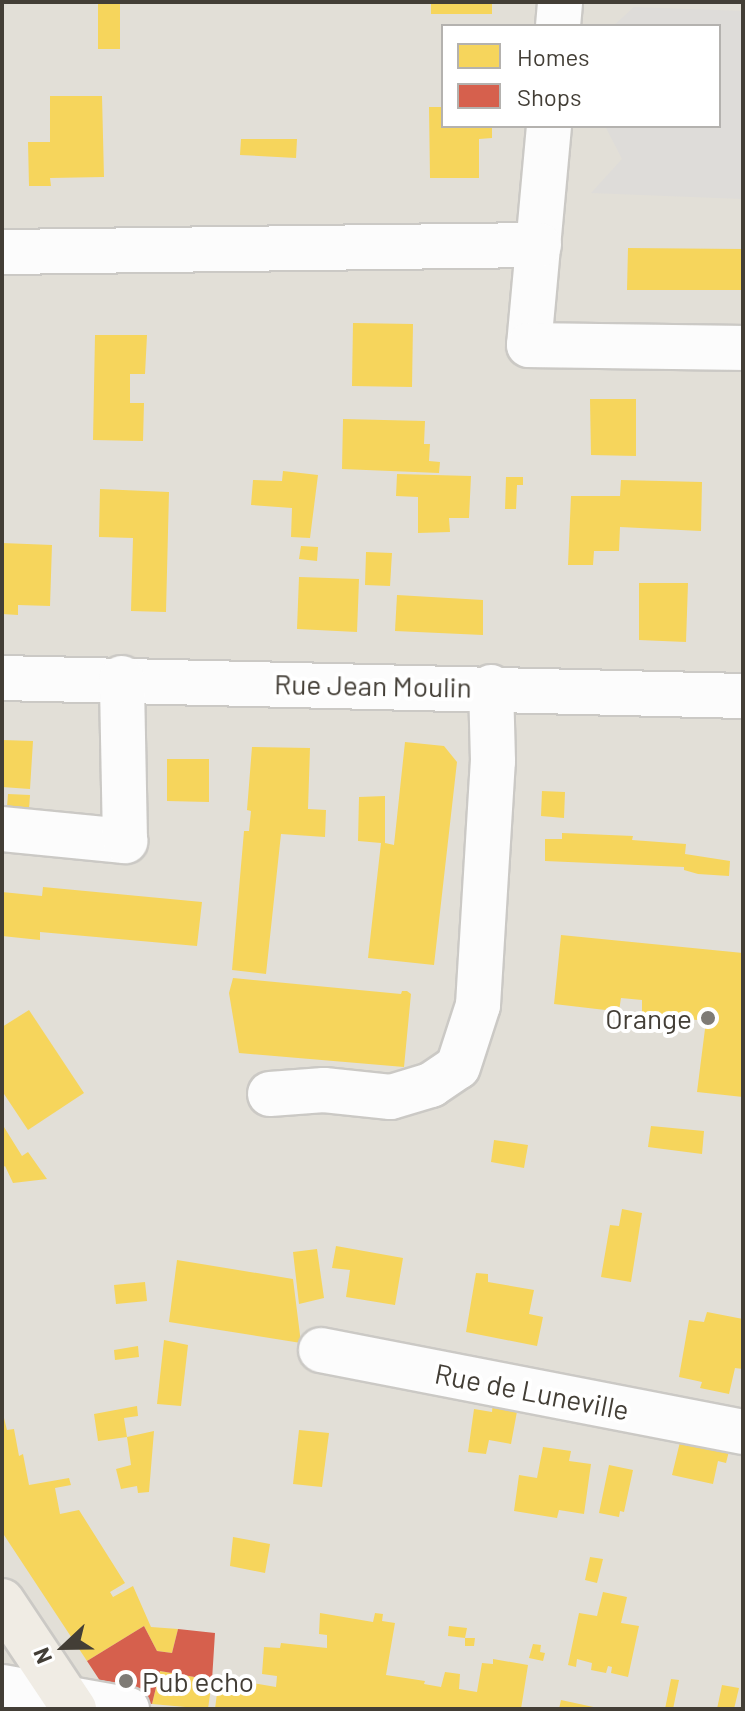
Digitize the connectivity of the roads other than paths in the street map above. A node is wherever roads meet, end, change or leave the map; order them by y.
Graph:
1 (560, 2) edge
2 (558, 24) edge
3 (549, 128) edge
4 (539, 245) junction
5 (2, 252) edge
6 (743, 348) edge
7 (2, 678) edge
8 (122, 678) junction
9 (491, 687) junction
10 (743, 696) edge
11 (2, 829) edge
12 (270, 1094) dead end
13 (321, 1350) dead end
14 (743, 1432) edge
15 (2, 1601) edge
16 (2, 1687) edge
17 (70, 1702) edge
18 (127, 1709) edge

1 - 2 street
3 - 4 street
4 - 5 street
4 - 6 street
7 - 8 street, Rue Jean Moulin
8 - 9 street, Rue Jean Moulin
8 - 11 street
9 - 10 street, Rue Jean Moulin
9 - 12 street
13 - 14 street, Rue de Luneville
15 - 17 main road
16 - 17 street
17 - 18 street

